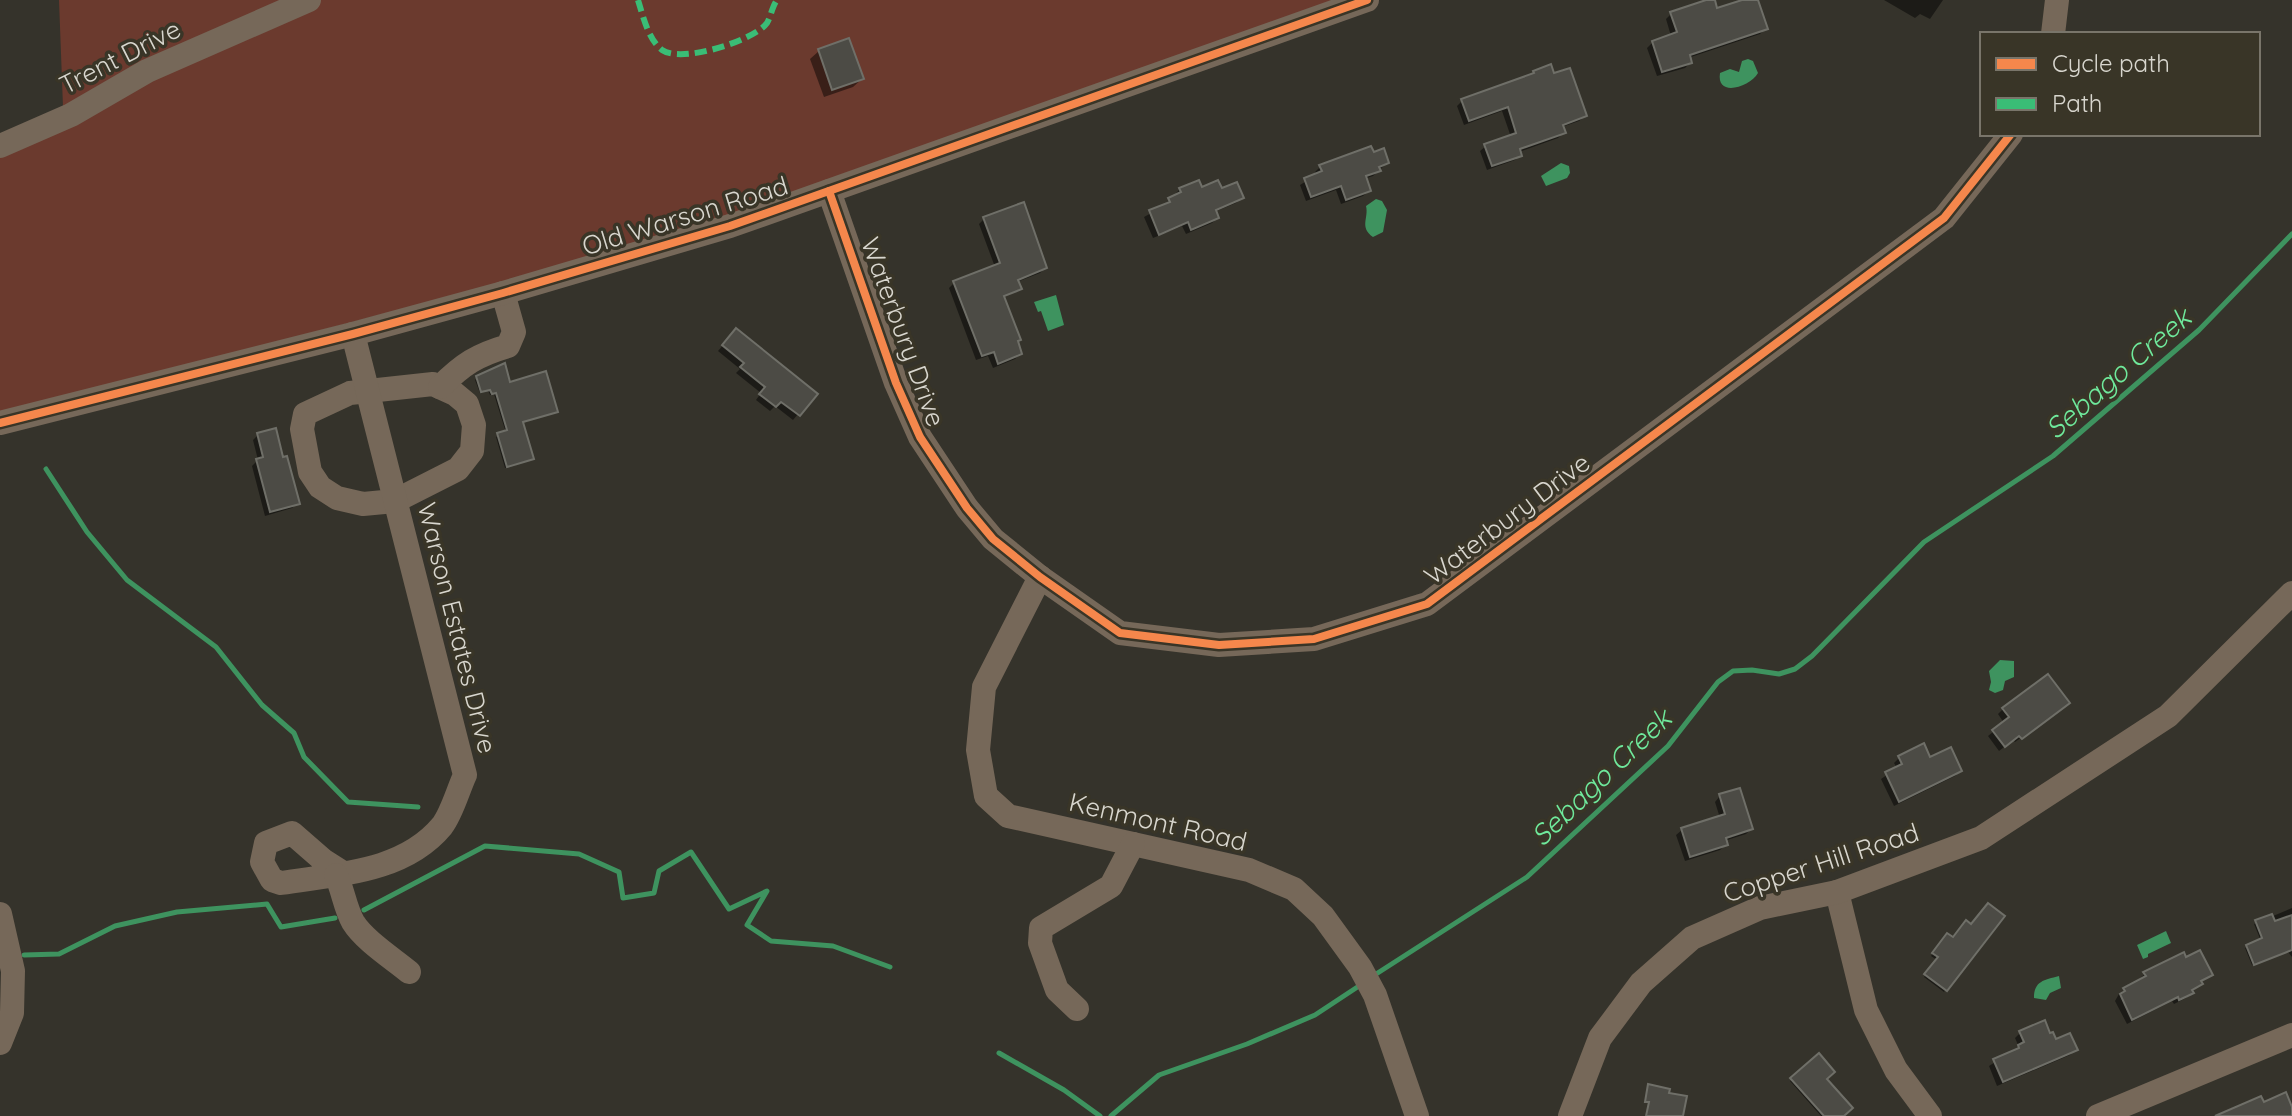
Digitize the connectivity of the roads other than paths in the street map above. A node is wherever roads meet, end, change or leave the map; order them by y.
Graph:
1 (309, 0) edge
2 (1367, 0) edge
3 (2057, 0) edge
4 (2053, 32) edge
5 (2009, 136) edge
6 (0, 146) edge
7 (829, 191) junction
8 (503, 293) junction
9 (353, 334) junction
10 (440, 387) junction
11 (367, 391) junction
12 (0, 423) edge
13 (395, 501) junction
14 (1040, 577) junction
15 (2292, 593) edge
16 (1133, 844) junction
17 (1837, 892) junction
18 (0, 914) edge
19 (409, 972) dead end
20 (1077, 1009) dead end
21 (2292, 1035) edge
22 (0, 1043) edge
23 (1417, 1116) edge
24 (1570, 1116) edge
25 (1930, 1116) edge
26 (2098, 1116) edge

1 - 6 street, Trent Drive
2 - 7 street, Old Warson Road
3 - 4 street
5 - 14 street, Waterbury Drive
7 - 8 street, Old Warson Road
7 - 14 street, Waterbury Drive
8 - 9 street, Old Warson Road
8 - 10 street
9 - 11 street, Warson Estates Drive
9 - 12 street, Old Warson Road
10 - 11 street
10 - 13 street
11 - 13 street, Warson Estates Drive
11 - 13 street
13 - 19 street, Warson Estates Drive
14 - 16 street, Kenmont Road
15 - 17 street, Copper Hill Road
16 - 20 street
16 - 23 street, Kenmont Road
17 - 24 street, Copper Hill Road
17 - 25 street
18 - 22 street
21 - 26 street

